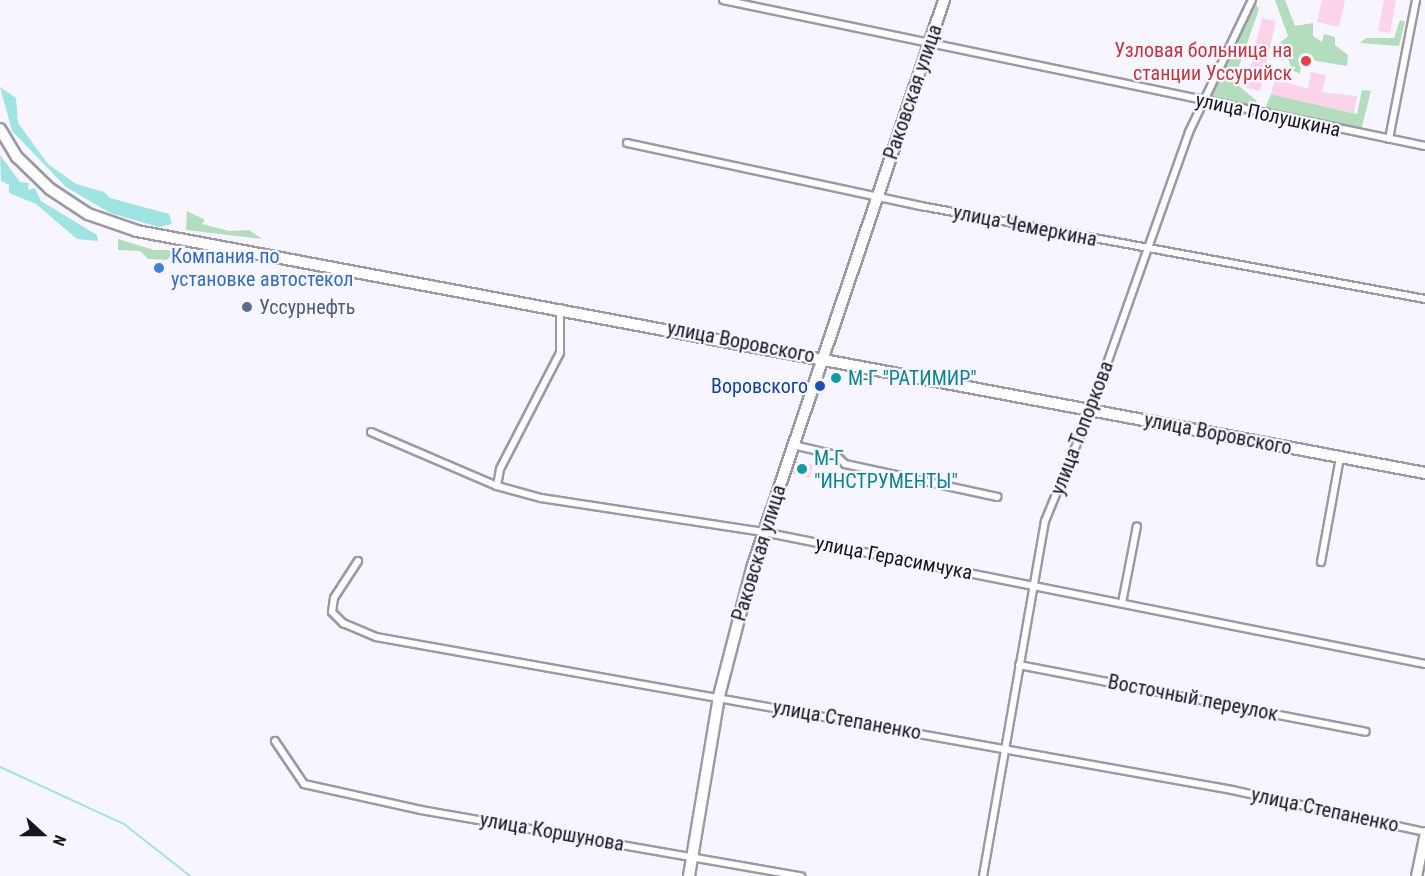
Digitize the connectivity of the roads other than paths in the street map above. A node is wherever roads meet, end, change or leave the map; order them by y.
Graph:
1 (723, 0) edge
2 (944, 0) edge
3 (1252, 0) edge
4 (1416, 0) edge
5 (930, 40) junction
6 (1202, 101) junction
7 (0, 129) edge
8 (1389, 138) junction
9 (627, 143) dead end
10 (1425, 146) edge
11 (877, 196) junction
12 (1150, 249) junction
13 (1425, 299) edge
14 (560, 308) junction
15 (822, 357) junction
16 (1091, 409) junction
17 (371, 432) dead end
18 (793, 445) junction
19 (1340, 457) junction
20 (1425, 473) edge
21 (497, 486) junction
22 (997, 497) dead end
23 (1137, 526) dead end
24 (764, 532) junction
25 (358, 561) dead end
26 (1321, 562) dead end
27 (1032, 585) junction
28 (1122, 603) junction
29 (1425, 664) edge
30 (1019, 665) junction
31 (719, 696) junction
32 (1366, 732) dead end
33 (275, 741) dead end
34 (1006, 748) junction
35 (1425, 832) edge
36 (693, 856) junction
37 (689, 876) edge
38 (801, 876) edge
39 (983, 876) edge
40 (1416, 876) edge

1 - 5 street, улица Полушкина
2 - 5 main road, Раковская улица
3 - 6 street, улица Топоркова
4 - 8 street
5 - 6 street, улица Полушкина
5 - 11 main road, Раковская улица
6 - 8 street, улица Полушкина
6 - 12 street, улица Топоркова
7 - 14 main road, улица Воровского
8 - 10 street, улица Полушкина
9 - 11 street, улица Чемеркина
11 - 12 street, улица Чемеркина
11 - 15 main road, Раковская улица
12 - 13 street, улица Чемеркина
12 - 16 street, улица Топоркова
14 - 15 main road, улица Воровского
14 - 21 street
15 - 16 main road, улица Воровского
15 - 18 main road, Раковская улица
16 - 19 main road, улица Воровского
16 - 27 street, улица Топоркова
17 - 21 street, улица Герасимчука
18 - 22 street
18 - 24 main road, Раковская улица
19 - 20 main road, улица Воровского
19 - 26 street
21 - 24 street, улица Герасимчука
23 - 28 street
24 - 27 street, улица Герасимчука
24 - 31 main road, Раковская улица
25 - 31 street, улица Степаненко
27 - 28 street, улица Герасимчука
27 - 30 street, улица Топоркова
28 - 29 street, улица Герасимчука
30 - 32 street, Восточный переулок
30 - 34 street, улица Топоркова
31 - 34 street, улица Степаненко
31 - 36 main road, Раковская улица
33 - 36 street, улица Коршунова
34 - 35 street, улица Степаненко
34 - 39 street, улица Топоркова
35 - 40 street
36 - 37 main road, Раковская улица
36 - 38 street, улица Коршунова

